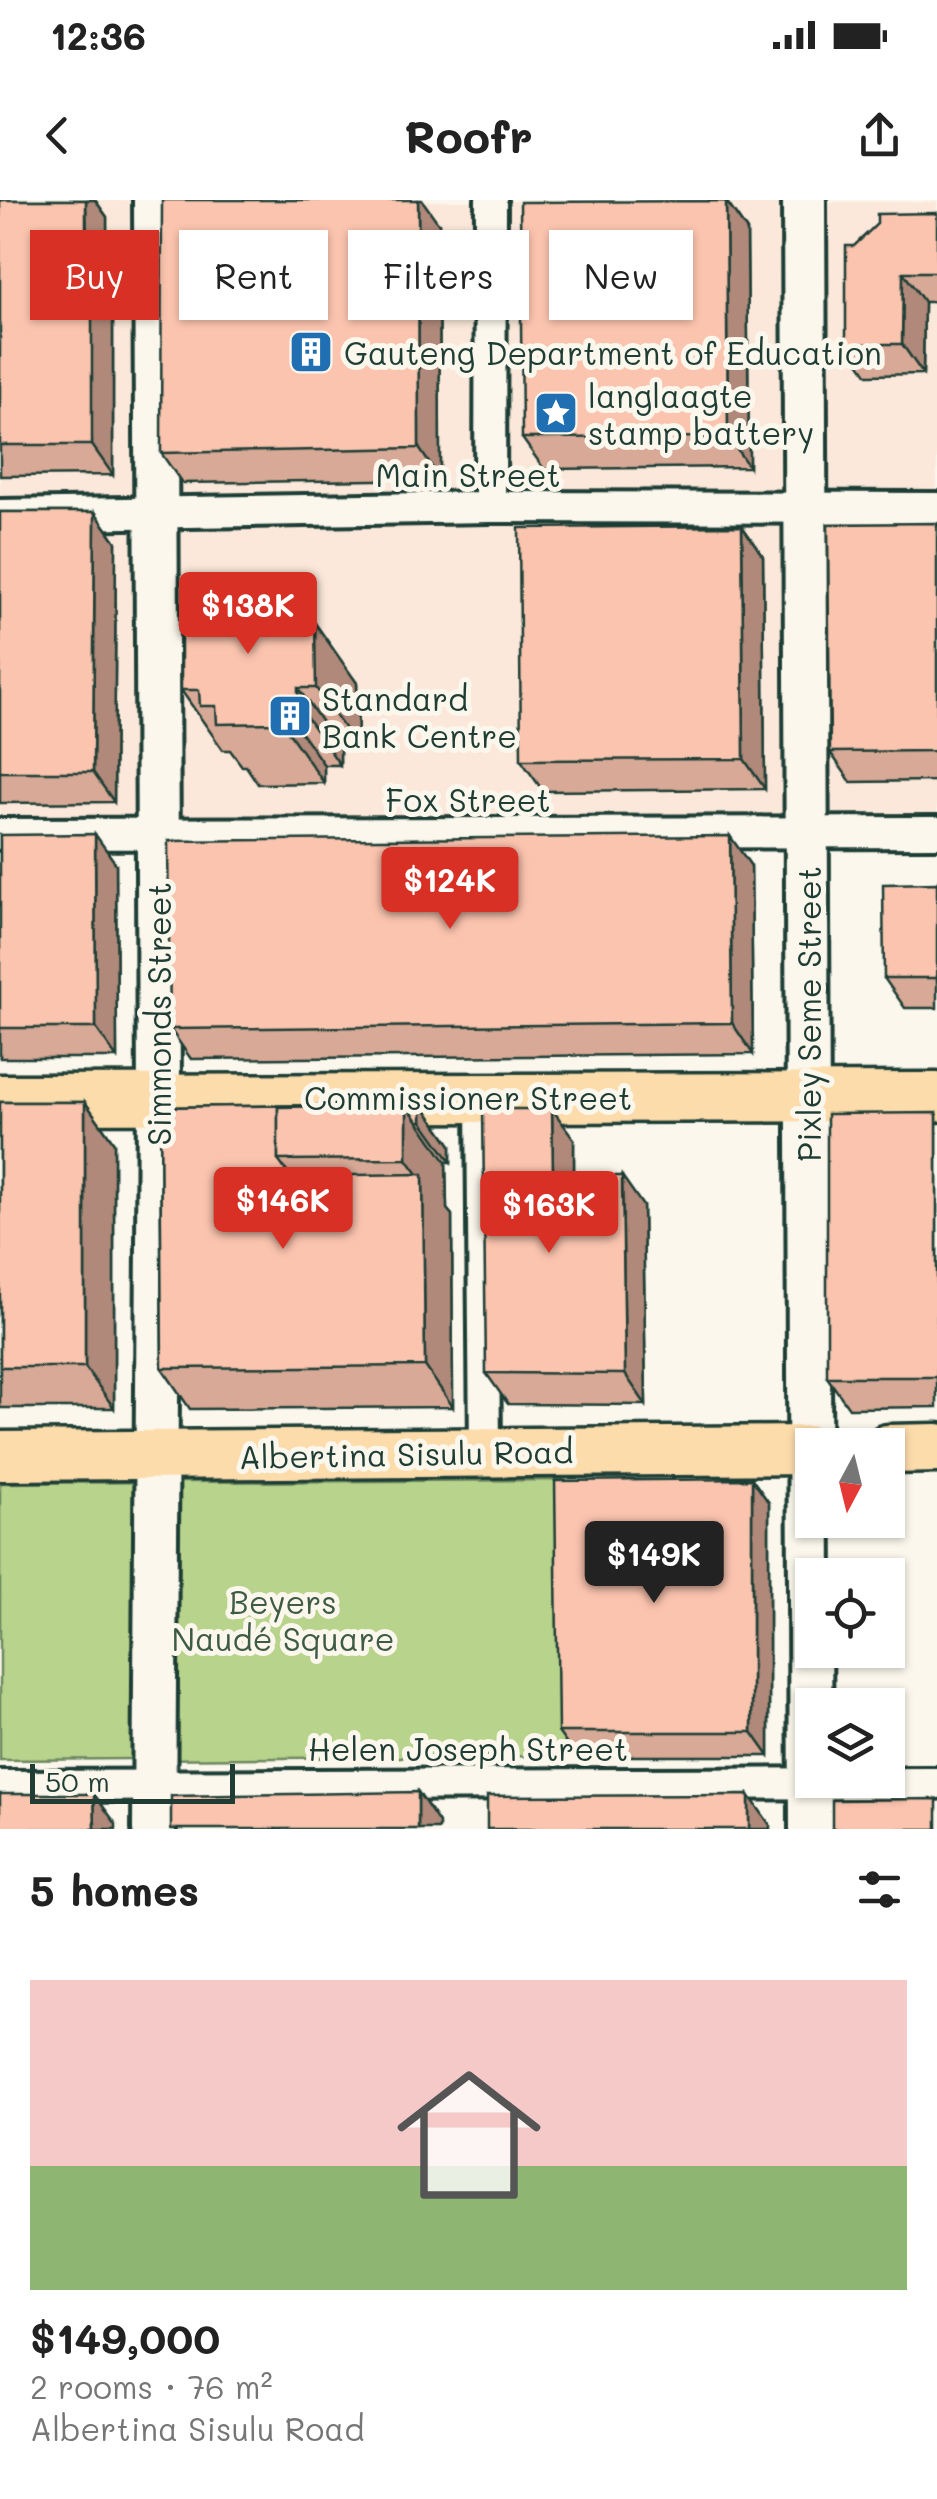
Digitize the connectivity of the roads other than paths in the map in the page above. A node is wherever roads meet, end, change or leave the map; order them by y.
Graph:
1 (155, 200) edge
2 (491, 200) edge
3 (804, 200) edge
4 (490, 507) junction
5 (937, 508) edge
6 (804, 509) junction
7 (159, 513) junction
8 (0, 515) edge
9 (937, 832) edge
10 (806, 833) junction
11 (0, 834) edge
12 (157, 835) junction
13 (808, 1096) junction
14 (937, 1097) edge
15 (159, 1098) junction
16 (482, 1098) junction
17 (0, 1100) edge
18 (812, 1428) edge
19 (937, 1448) edge
20 (905, 1449) edge
21 (795, 1450) edge
22 (485, 1452) junction
23 (0, 1456) edge
24 (155, 1456) junction
25 (812, 1538) edge
26 (811, 1688) edge
27 (795, 1783) edge
28 (154, 1784) junction
29 (905, 1784) edge
30 (937, 1784) edge
31 (0, 1786) edge
32 (811, 1798) edge
33 (154, 1829) edge
34 (811, 1829) edge

1 - 7 main road, Simmonds Street
2 - 4 street
3 - 6 main road, Pixley Seme Street
4 - 6 street, Main Street
4 - 7 street, Main Street
5 - 6 street, Main Street
6 - 10 main road, Pixley Seme Street
7 - 8 street, Main Street
7 - 12 main road, Simmonds Street
9 - 10 street, Fox Street
10 - 12 street, Fox Street
10 - 13 main road, Pixley Seme Street
11 - 12 street, Fox Street
12 - 15 main road, Simmonds Street
13 - 14 main road, Commissioner Street
13 - 16 main road, Commissioner Street
13 - 18 main road, Pixley Seme Street
15 - 16 main road, Commissioner Street
15 - 17 main road, Commissioner Street
15 - 24 main road, Simmonds Street
16 - 22 street
19 - 20 main road
21 - 22 main road, Albertina Sisulu Road
22 - 24 main road, Albertina Sisulu Road
23 - 24 main road, Albertina Sisulu Road
24 - 28 main road, Simmonds Street
25 - 26 main road, Pixley Seme Street
27 - 28 street, Helen Joseph Street
28 - 31 street, Helen Joseph Street
28 - 33 main road, Simmonds Street
29 - 30 street, Helen Joseph Street
32 - 34 main road, Pixley Seme Street

